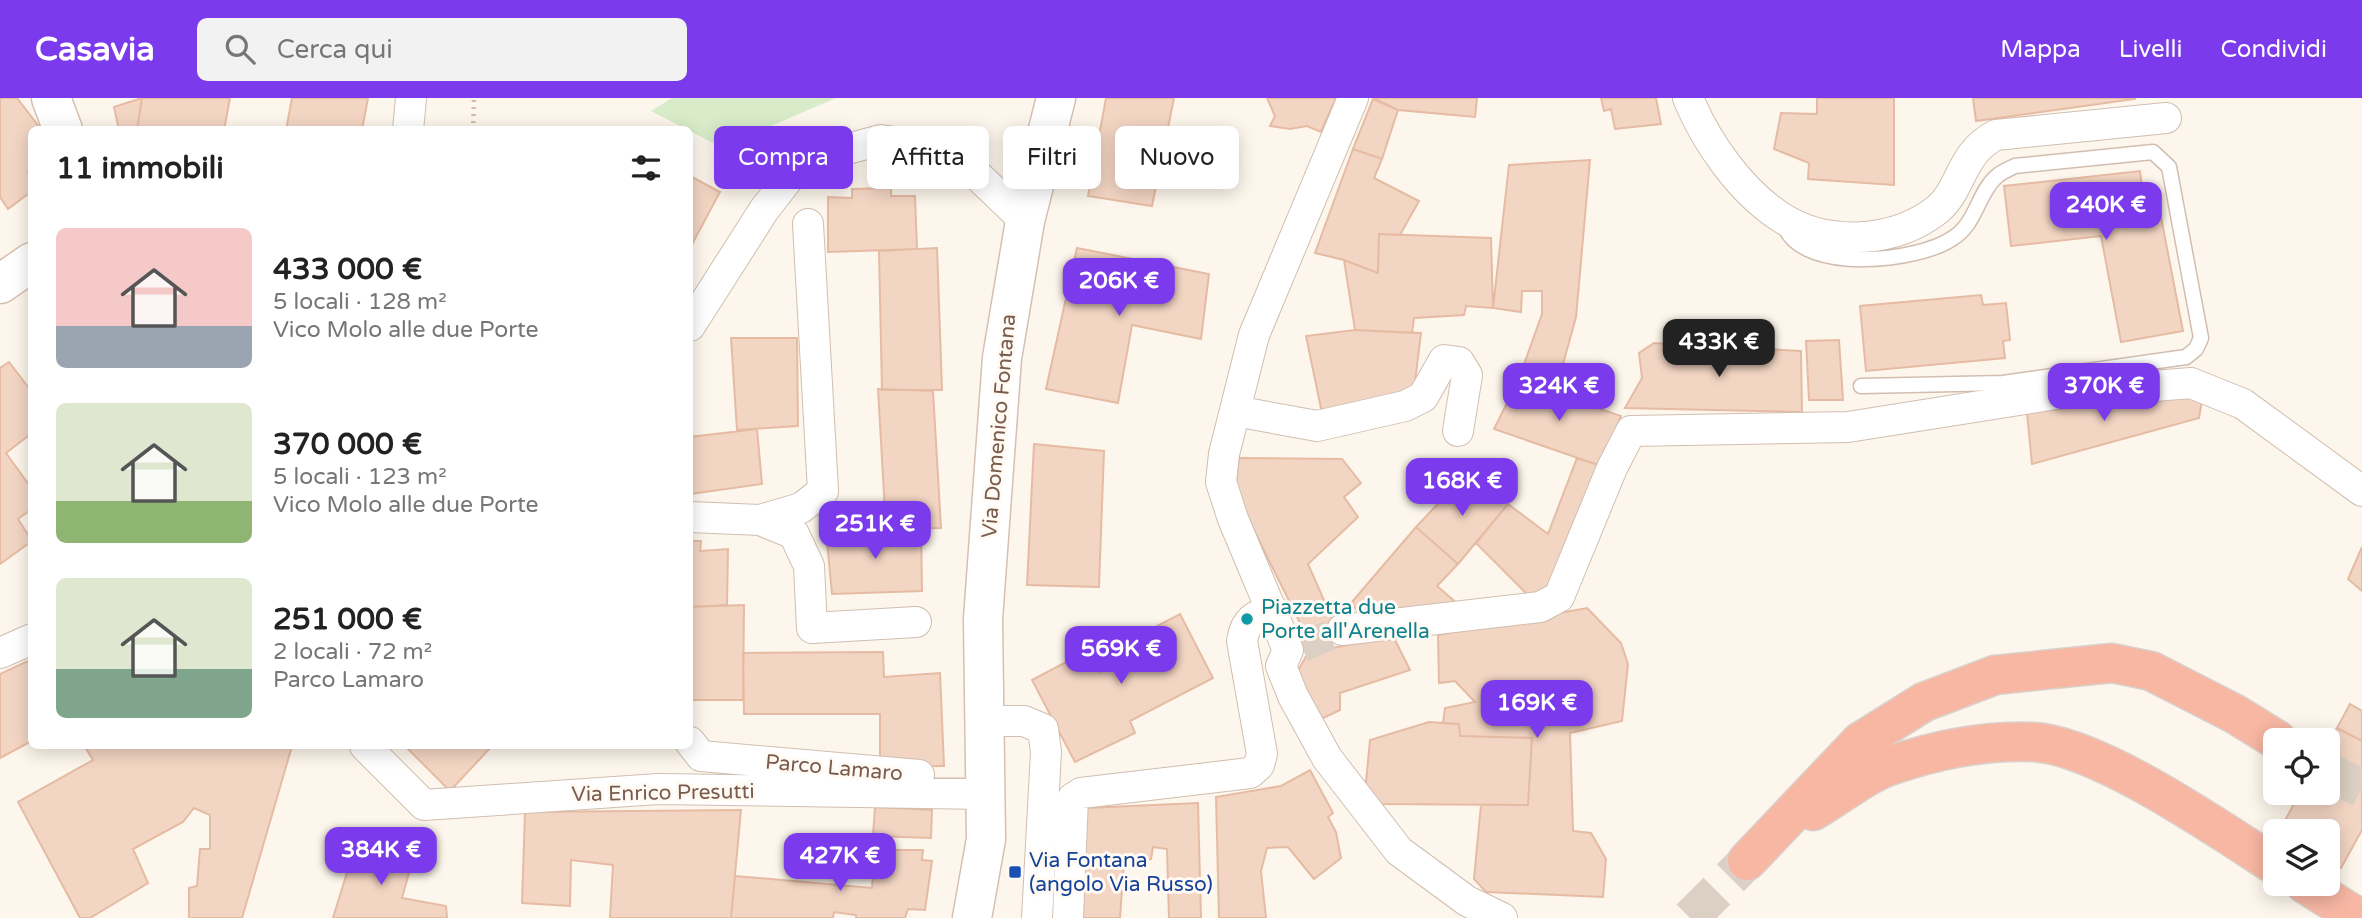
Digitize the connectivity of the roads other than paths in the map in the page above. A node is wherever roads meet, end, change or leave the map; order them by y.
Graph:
1 (51, 98) edge
2 (411, 98) edge
3 (1056, 98) edge
4 (1353, 98) edge
5 (1688, 98) edge
6 (2166, 118) dead end
7 (62, 126) edge
8 (408, 126) edge
9 (1780, 217) junction
10 (1025, 221) junction
11 (808, 224) dead end
12 (28, 265) edge
13 (0, 284) edge
14 (693, 321) edge
15 (1861, 386) dead end
16 (1235, 411) junction
17 (1458, 431) dead end
18 (2362, 491) edge
19 (693, 517) edge
20 (760, 520) junction
21 (1274, 611) junction
22 (916, 622) dead end
23 (1342, 630) tunnel mouth
24 (28, 641) edge
25 (0, 653) edge
26 (984, 722) junction
27 (2263, 731) edge
28 (693, 746) edge
29 (368, 749) edge
30 (985, 787) junction
31 (1775, 834) junction
32 (2263, 857) edge
33 (1747, 861) tunnel mouth
34 (2324, 896) edge
35 (972, 918) edge
36 (1037, 918) edge
37 (1068, 918) edge
38 (1502, 918) edge
39 (2359, 918) edge

1 - 7 main road
2 - 8 street
3 - 10 main road, Via Domenico Fontana
4 - 16 street
5 - 9 street
6 - 9 street
9 - 15 lane
10 - 14 street
10 - 26 main road, Via Domenico Fontana
11 - 20 street
12 - 13 main road
16 - 17 street
16 - 21 street
18 - 23 street
19 - 20 street
20 - 22 street
21 - 37 street
21 - 38 street
24 - 25 street
26 - 30 main road, Via Domenico Fontana
26 - 36 street
27 - 31 highway
28 - 30 street, Parco Lamaro
29 - 30 street, Via Enrico Presutti
30 - 35 main road, Via Domenico Fontana
31 - 32 highway
31 - 33 highway
34 - 39 highway

